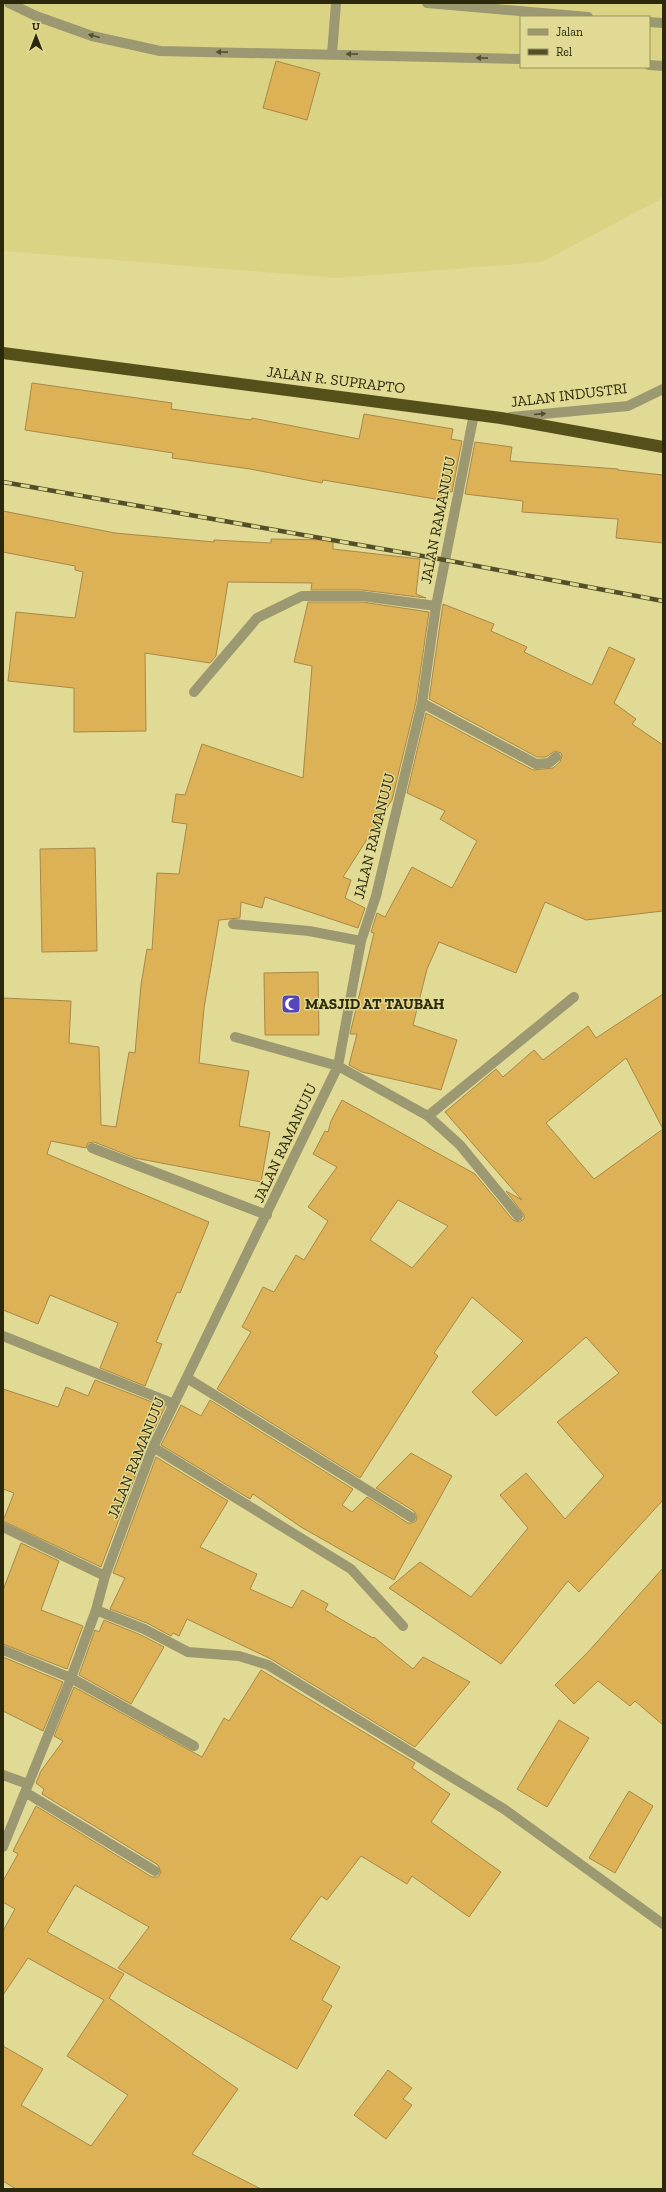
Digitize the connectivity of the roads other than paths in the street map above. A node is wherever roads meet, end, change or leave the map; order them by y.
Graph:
1 (9, 3) edge
2 (336, 3) edge
3 (427, 3) edge
4 (576, 16) edge
5 (650, 22) edge
6 (663, 22) edge
7 (332, 54) junction
8 (520, 59) edge
9 (650, 65) edge
10 (663, 66) edge
11 (3, 353) edge
12 (663, 389) edge
13 (474, 414) junction
14 (501, 418) junction
15 (663, 447) edge
16 (436, 606) junction
17 (194, 692) dead end
18 (422, 703) junction
19 (556, 756) dead end
20 (233, 924) dead end
21 (361, 941) junction
22 (574, 997) dead end
23 (235, 1037) dead end
24 (338, 1066) junction
25 (428, 1116) junction
26 (92, 1148) dead end
27 (267, 1215) junction
28 (518, 1216) dead end
29 (3, 1336) edge
30 (186, 1378) junction
31 (174, 1404) junction
32 (153, 1447) junction
33 (411, 1517) dead end
34 (3, 1527) edge
35 (105, 1576) junction
36 (96, 1610) junction
37 (403, 1626) dead end
38 (3, 1650) edge
39 (71, 1678) junction
40 (194, 1746) dead end
41 (3, 1775) edge
42 (26, 1788) junction
43 (3, 1847) edge
44 (156, 1871) dead end
45 (663, 1924) edge

7 -> 1 street
2 - 7 street
3 - 4 street
5 - 6 street
8 -> 7 street
9 - 10 street
11 - 13 highway, JALAN R. SUPRAPTO
14 -> 12 street, JALAN INDUSTRI
13 - 14 highway, JALAN R. SUPRAPTO
13 - 16 street, JALAN RAMANUJU
14 - 15 highway, JALAN R. SUPRAPTO
16 - 17 street
16 - 18 street, JALAN RAMANUJU
18 - 19 street
18 - 21 street, JALAN RAMANUJU
20 - 21 street
21 - 24 street, JALAN RAMANUJU
22 - 25 street
23 - 24 street
24 - 25 street
24 - 27 street, JALAN RAMANUJU
25 - 28 street
26 - 27 street
27 - 30 street, JALAN RAMANUJU
29 - 31 street
30 - 31 street, JALAN RAMANUJU
30 - 33 street
31 - 32 street, JALAN RAMANUJU
32 - 35 street, JALAN RAMANUJU
32 - 37 street
34 - 35 street
35 - 36 street, JALAN RAMANUJU
36 - 39 street, JALAN RAMANUJU
36 - 45 street
38 - 39 street
39 - 40 street
39 - 42 street, JALAN RAMANUJU
41 - 42 street
42 - 43 street, JALAN RAMANUJU
42 - 44 street

